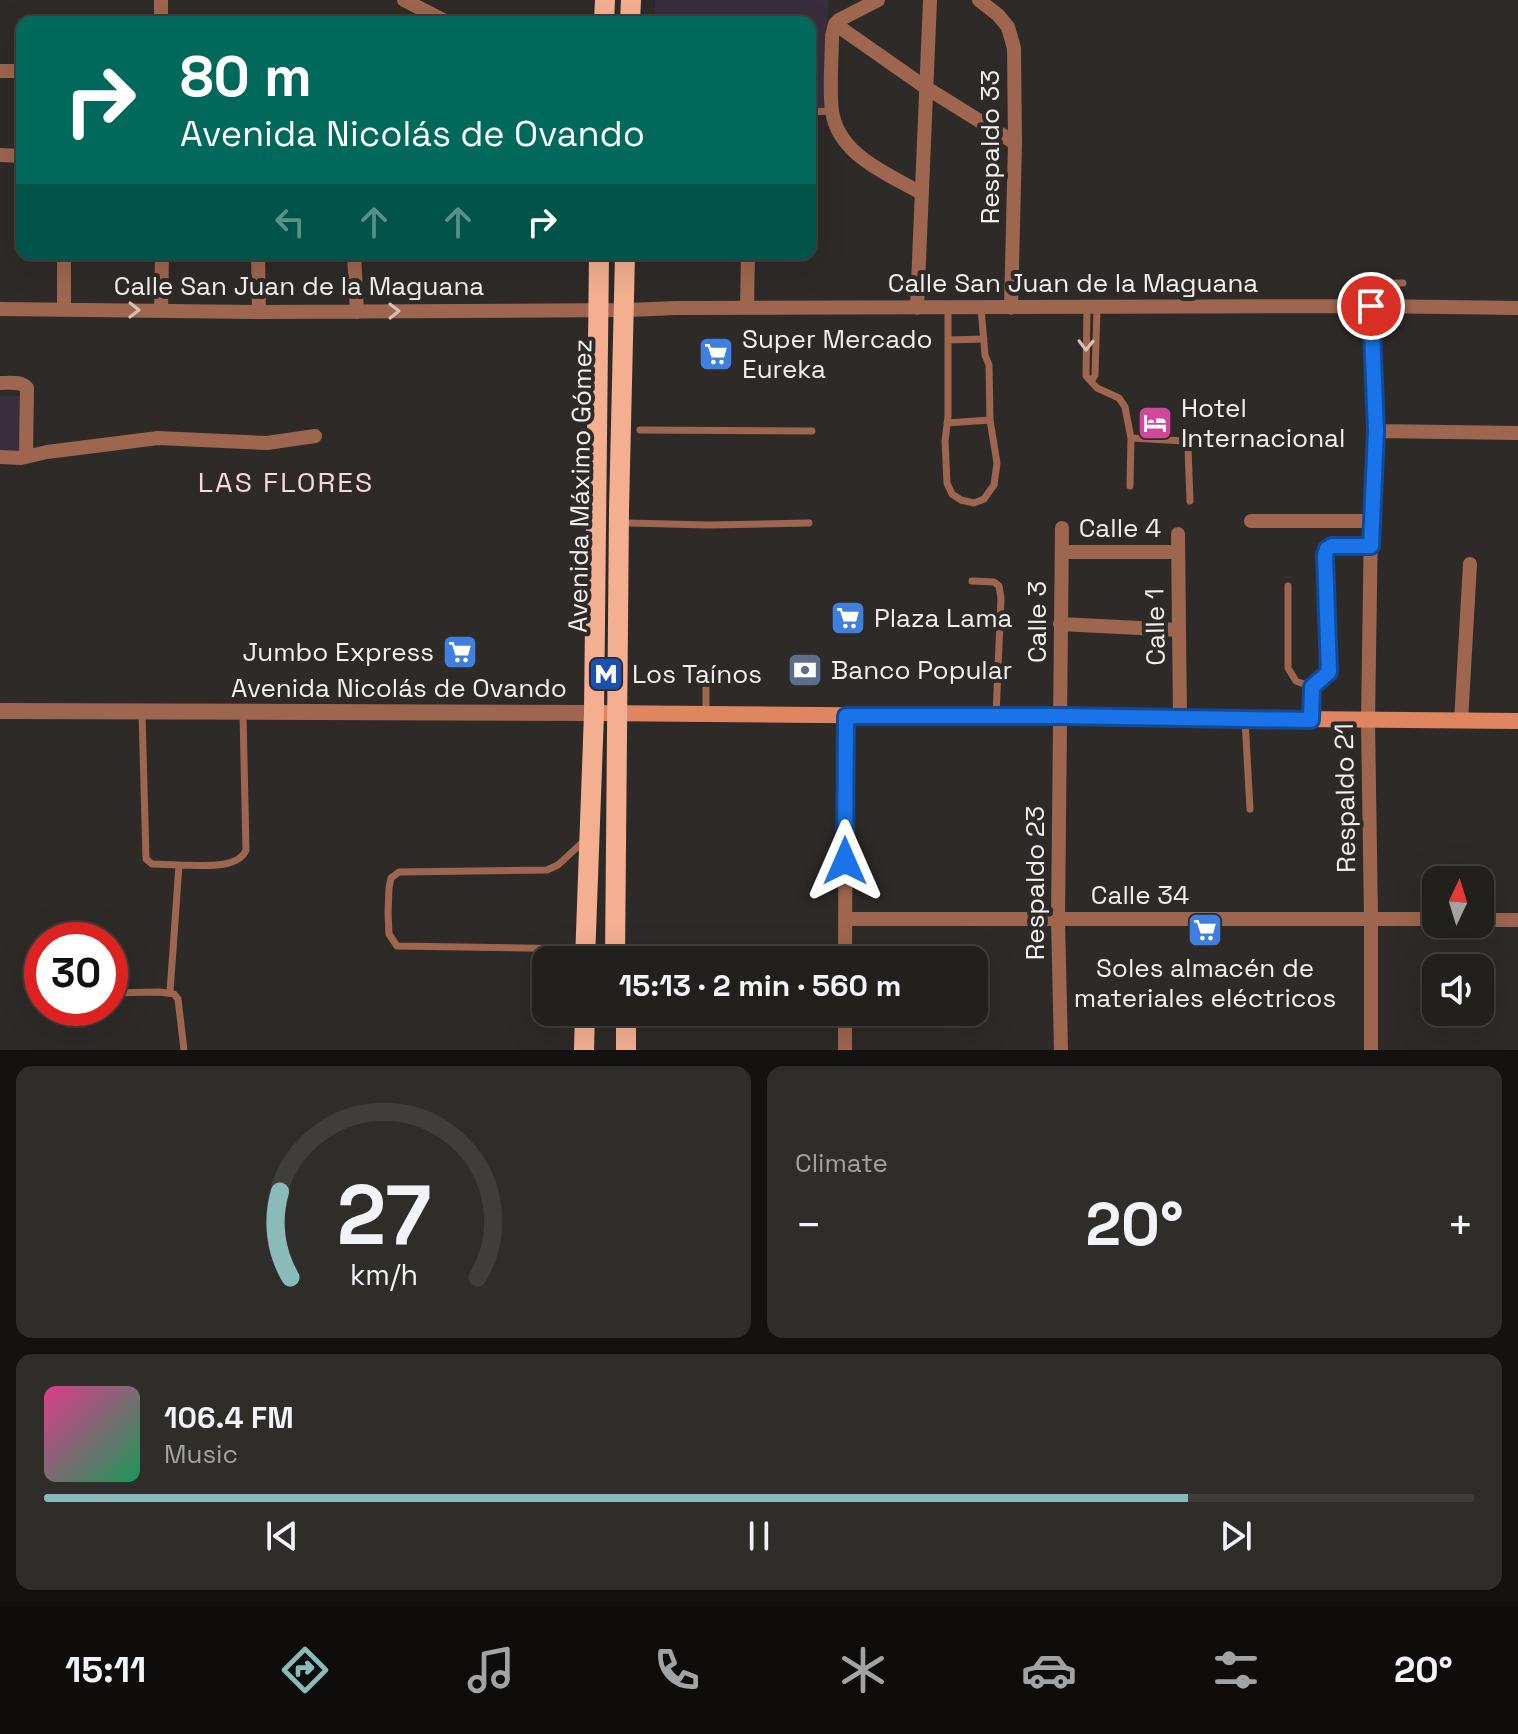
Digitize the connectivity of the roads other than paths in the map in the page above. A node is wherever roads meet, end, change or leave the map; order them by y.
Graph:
1 (404, 0) edge
2 (878, 0) edge
3 (930, 0) edge
4 (979, 0) edge
5 (435, 16) edge
6 (835, 24) junction
7 (925, 87) junction
8 (832, 111) junction
9 (816, 112) edge
10 (1015, 143) junction
11 (921, 193) junction
12 (64, 260) edge
13 (162, 260) edge
14 (258, 260) edge
15 (354, 260) edge
16 (599, 260) edge
17 (610, 260) edge
18 (627, 260) edge
19 (627, 260) edge
20 (748, 260) edge
21 (1403, 283) dead end
22 (1371, 306) junction
23 (747, 308) junction
24 (917, 308) junction
25 (948, 308) junction
26 (981, 308) junction
27 (1011, 308) junction
28 (1092, 308) junction
29 (1518, 308) edge
30 (0, 309) edge
31 (64, 309) junction
32 (598, 309) junction
33 (629, 310) junction
34 (161, 311) junction
35 (259, 312) junction
36 (357, 312) junction
37 (984, 339) junction
38 (948, 340) junction
39 (0, 383) edge
40 (990, 420) junction
41 (947, 423) junction
42 (640, 430) dead end
43 (812, 431) dead end
44 (1376, 431) junction
45 (1518, 433) edge
46 (315, 436) dead end
47 (1131, 438) junction
48 (26, 456) junction
49 (0, 457) edge
50 (1130, 486) dead end
51 (1190, 501) dead end
52 (1251, 521) dead end
53 (1371, 521) junction
54 (628, 523) junction
55 (809, 523) dead end
56 (1062, 528) dead end
57 (1178, 534) dead end
58 (1371, 546) junction
59 (1062, 552) junction
60 (1178, 552) junction
61 (1470, 564) dead end
62 (972, 581) dead end
63 (1288, 586) dead end
64 (1060, 624) junction
65 (1179, 630) junction
66 (706, 683) dead end
67 (1312, 687) junction
68 (0, 711) edge
69 (142, 711) junction
70 (243, 712) junction
71 (594, 713) junction
72 (627, 714) junction
73 (705, 715) junction
74 (846, 716) junction
75 (996, 716) junction
76 (1060, 716) junction
77 (1180, 719) junction
78 (1245, 720) junction
79 (1311, 720) junction
80 (1368, 721) junction
81 (1461, 721) junction
82 (1518, 721) edge
83 (1250, 809) dead end
84 (589, 836) junction
85 (179, 865) junction
86 (1371, 918) junction
87 (845, 919) junction
88 (1058, 919) junction
89 (1422, 919) edge
90 (1494, 920) edge
91 (1518, 920) edge
92 (596, 946) edge
93 (596, 946) edge
94 (596, 946) edge
95 (626, 946) edge
96 (845, 946) edge
97 (532, 947) edge
98 (170, 992) junction
99 (128, 993) edge
100 (585, 1026) edge
101 (597, 1026) edge
102 (615, 1026) edge
103 (626, 1026) edge
104 (845, 1026) edge
105 (184, 1050) edge
106 (584, 1050) edge
107 (597, 1050) edge
108 (615, 1050) edge
109 (626, 1050) edge
110 (845, 1050) edge
111 (1061, 1050) edge
112 (1371, 1050) edge

1 - 5 street
2 - 6 street
3 - 7 street
4 - 10 street, Respaldo 33
6 - 7 street
6 - 8 street
7 - 10 street
7 - 11 street
8 - 9 lane
8 - 11 street
10 - 27 street, Respaldo 33
11 - 24 street
12 - 31 street
13 - 34 street
14 - 35 street
15 - 36 street
16 - 32 main road
17 - 92 main road, Avenida Máximo Gómez
18 - 93 main road, Avenida Máximo Gómez
19 - 33 main road
20 - 23 street
21 - 22 lane
22 - 28 street, Calle San Juan de la Maguana
22 - 29 street, Calle San Juan de la Maguana
22 - 44 street, Respaldo 21
23 - 24 street, Calle San Juan de la Maguana
23 - 33 street, Calle San Juan de la Maguana
24 - 25 street, Calle San Juan de la Maguana
25 - 26 street, Calle San Juan de la Maguana
25 - 38 lane
26 - 27 street, Calle San Juan de la Maguana
26 - 37 lane
27 - 28 street, Calle San Juan de la Maguana
28 - 47 lane
30 - 31 street, Calle San Juan de la Maguana
31 -> 34 street, Calle San Juan de la Maguana
32 - 33 street, Calle San Juan de la Maguana
36 -> 32 street, Calle San Juan de la Maguana
32 - 71 main road
33 - 54 main road
34 - 35 street, Calle San Juan de la Maguana
35 - 36 street, Calle San Juan de la Maguana
37 - 38 lane
37 - 40 lane
38 - 41 lane
39 - 48 street
40 - 41 lane
40 - 41 lane
42 - 43 lane
44 - 45 street
44 - 53 street, Respaldo 21
46 - 48 street
47 - 50 lane
47 - 51 lane
48 - 49 street
52 - 53 street
53 - 58 street, Respaldo 21
54 - 55 lane
54 - 72 main road
56 - 59 street, Calle 3
57 - 60 street, Calle 1
58 - 67 lane
58 - 80 street, Respaldo 21
59 - 60 street, Calle 4
59 - 64 street, Calle 3
60 - 65 street, Calle 1
61 - 81 street
62 - 75 lane
63 - 67 lane
64 - 65 street
64 - 76 street, Calle 3
65 - 77 street, Calle 1
66 - 73 lane
67 - 79 lane
68 - 69 street, Avenida Nicolás de Ovando
69 - 70 street, Avenida Nicolás de Ovando
69 - 85 lane
70 - 71 street, Avenida Nicolás de Ovando
70 - 85 lane
71 - 72 main road, Avenida Nicolás de Ovando
71 - 84 main road
72 - 73 main road, Avenida Nicolás de Ovando
72 - 95 main road
73 - 74 main road, Avenida Nicolás de Ovando
74 - 75 main road, Avenida Nicolás de Ovando
74 - 87 street
75 - 76 main road, Avenida Nicolás de Ovando
76 - 77 main road, Avenida Nicolás de Ovando
76 - 88 street, Respaldo 23
77 - 78 main road, Avenida Nicolás de Ovando
78 - 79 main road, Avenida Nicolás de Ovando
78 - 83 lane
79 - 80 main road, Avenida Nicolás de Ovando
80 - 81 main road, Avenida Nicolás de Ovando
80 - 86 street, Respaldo 21
81 - 82 main road, Avenida Nicolás de Ovando
84 - 94 main road
84 - 97 lane
85 - 98 lane
86 - 88 street, Calle 34
86 - 89 street, Calle 34
86 - 112 street, Respaldo 21
87 - 88 street, Calle 34
87 - 96 street
88 - 111 street, Respaldo 23
90 - 91 street
98 - 99 lane
98 - 105 lane
100 - 106 main road
101 - 107 main road
102 - 108 main road
103 - 109 main road
104 - 110 street

